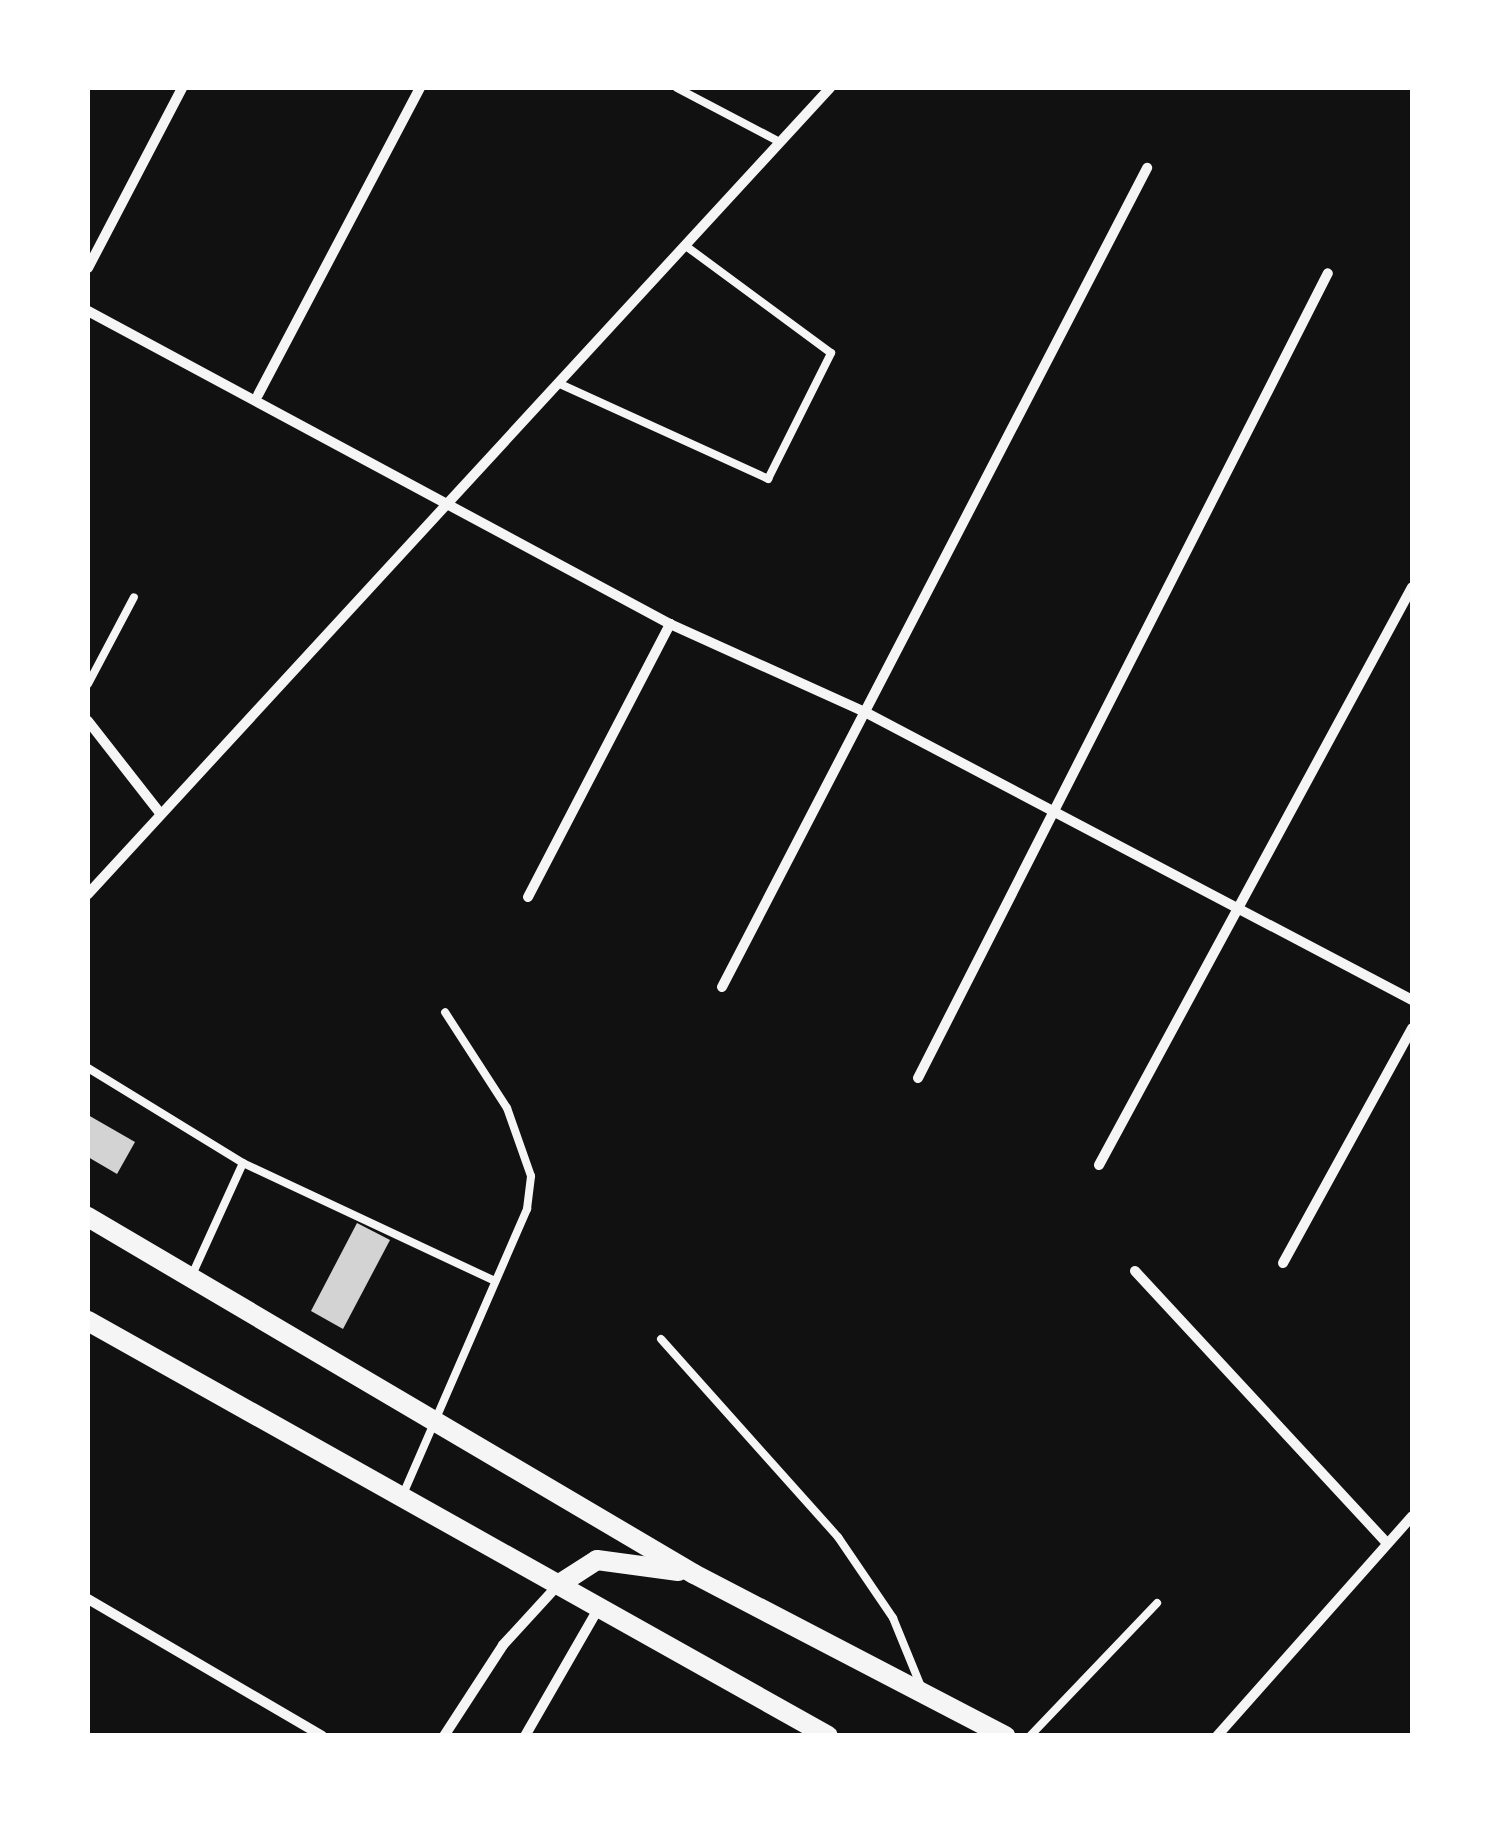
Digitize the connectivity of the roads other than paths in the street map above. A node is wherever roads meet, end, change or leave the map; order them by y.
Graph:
1 (182, 88) edge
2 (420, 88) edge
3 (676, 88) edge
4 (830, 88) edge
5 (780, 142) junction
6 (1147, 168) dead end
7 (686, 246) junction
8 (88, 268) edge
9 (1328, 273) dead end
10 (88, 311) edge
11 (560, 384) junction
12 (258, 395) junction
13 (453, 499) junction
14 (1412, 588) edge
15 (134, 597) dead end
16 (670, 624) junction
17 (88, 684) edge
18 (863, 711) junction
19 (88, 721) edge
20 (1051, 806) junction
21 (160, 812) junction
22 (88, 894) edge
23 (528, 897) dead end
24 (1241, 910) junction
25 (722, 987) dead end
26 (1412, 1000) edge
27 (445, 1012) dead end
28 (1412, 1028) edge
29 (88, 1068) edge
30 (918, 1078) dead end
31 (243, 1163) junction
32 (1099, 1164) dead end
33 (88, 1216) edge
34 (1283, 1263) dead end
35 (1135, 1271) dead end
36 (191, 1277) junction
37 (495, 1281) junction
38 (88, 1321) edge
39 (661, 1339) dead end
40 (433, 1424) junction
41 (404, 1492) junction
42 (1412, 1516) edge
43 (1386, 1542) junction
44 (694, 1574) junction
45 (558, 1586) junction
46 (88, 1599) edge
47 (1157, 1603) dead end
48 (597, 1611) junction
49 (924, 1694) junction
50 (322, 1736) edge
51 (444, 1736) edge
52 (525, 1736) edge
53 (828, 1736) edge
54 (1006, 1736) edge
55 (1030, 1736) edge
56 (1217, 1736) edge

1 - 8 street
2 - 12 street
3 - 5 lane
4 - 5 street
5 - 7 street
6 - 18 street
7 - 11 street
7 - 11 lane
9 - 20 street
10 - 12 street
11 - 13 street
12 - 13 street
13 - 16 street
13 - 21 street
14 - 24 street
15 - 17 lane
16 - 18 street
16 - 23 street
18 - 20 street
18 - 25 street
19 - 21 street
20 - 24 street
20 - 30 street
21 - 22 street
24 - 26 street
24 - 32 street
27 - 37 lane
28 - 34 street
29 - 31 lane
31 - 36 lane
31 - 37 lane
33 - 36 main road
35 - 43 street
36 - 40 main road
37 - 40 lane
38 - 41 main road
39 - 49 lane
40 - 41 lane
40 - 44 main road
41 - 45 main road
42 - 43 street
43 - 56 street
44 - 45 main road
44 - 49 main road
45 - 48 main road
45 - 51 street
46 - 50 street
47 - 55 lane
48 - 52 street
48 - 53 main road
49 - 54 main road

